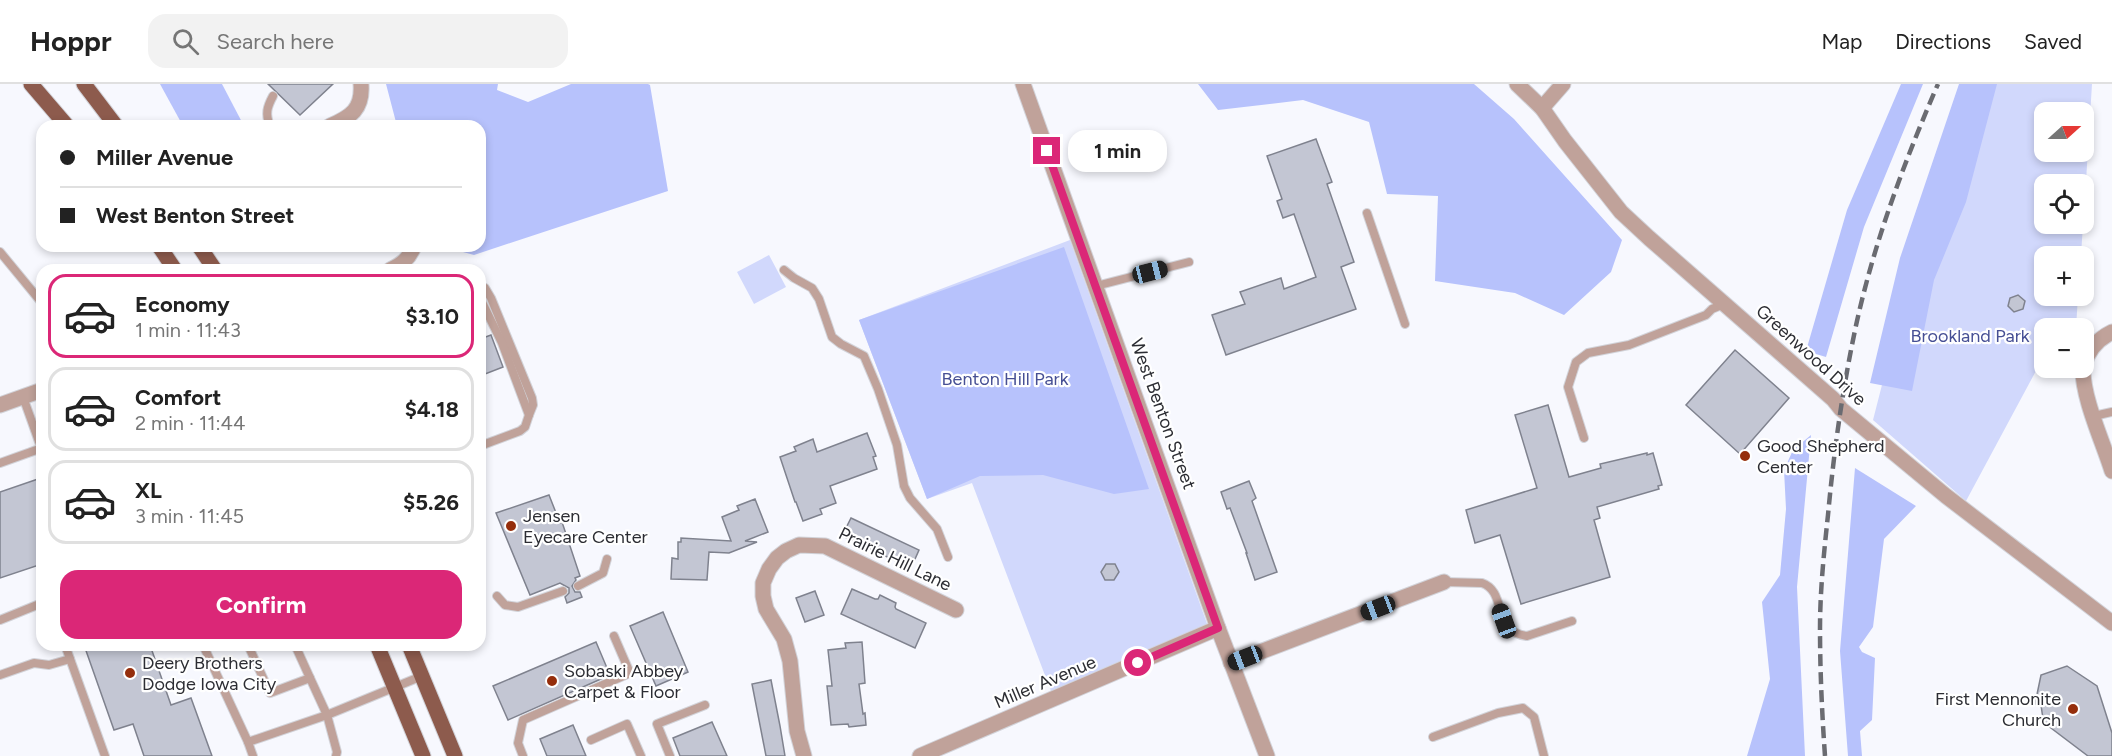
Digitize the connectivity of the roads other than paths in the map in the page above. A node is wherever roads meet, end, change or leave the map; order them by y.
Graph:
1 (31, 84) edge
2 (84, 84) edge
3 (361, 84) edge
4 (1023, 84) edge
5 (1517, 84) edge
6 (1563, 84) edge
7 (273, 96) dead end
8 (1542, 108) junction
9 (62, 120) edge
10 (111, 120) edge
11 (268, 120) edge
12 (340, 120) edge
13 (1367, 213) dead end
14 (0, 252) edge
15 (412, 252) edge
16 (1189, 262) dead end
17 (399, 264) edge
18 (784, 270) dead end
19 (1096, 286) junction
20 (486, 290) edge
21 (36, 296) edge
22 (1724, 304) junction
23 (486, 310) edge
24 (1405, 324) dead end
25 (2112, 332) edge
26 (2094, 344) edge
27 (2084, 378) edge
28 (36, 392) edge
29 (23, 397) junction
30 (0, 405) edge
31 (2112, 412) edge
32 (529, 416) junction
33 (2094, 416) junction
34 (36, 433) edge
35 (1584, 438) dead end
36 (486, 444) edge
37 (36, 451) edge
38 (0, 463) edge
39 (2112, 471) edge
40 (948, 557) dead end
41 (607, 559) dead end
42 (1444, 582) joint
43 (578, 586) dead end
44 (563, 591) dead end
45 (497, 596) dead end
46 (36, 605) edge
47 (956, 610) dead end
48 (0, 620) edge
49 (1572, 621) dead end
50 (2112, 623) edge
51 (1218, 628) junction
52 (614, 636) dead end
53 (67, 651) edge
54 (206, 651) edge
55 (251, 651) edge
56 (298, 651) edge
57 (379, 651) edge
58 (412, 651) edge
59 (70, 659) junction
60 (1231, 663) junction
61 (0, 675) edge
62 (422, 676) junction
63 (310, 678) junction
64 (395, 689) junction
65 (705, 705) dead end
66 (327, 715) junction
67 (1432, 737) dead end
68 (591, 740) dead end
69 (248, 742) junction
70 (338, 755) edge
71 (105, 756) edge
72 (253, 756) edge
73 (423, 756) edge
74 (455, 756) edge
75 (523, 756) edge
76 (641, 756) edge
77 (670, 756) edge
78 (804, 756) edge
79 (920, 756) edge
80 (1267, 756) edge
81 (1544, 756) edge

1 - 9 main road
2 - 10 main road
3 - 12 street
4 - 19 street, West Benton Street
5 - 8 street, Greenwood Drive
6 - 8 street
7 - 11 lane
8 - 22 street, Greenwood Drive
13 - 24 lane
14 - 21 lane
15 - 17 street
16 - 19 lane
18 - 40 lane
19 - 51 street, West Benton Street
20 - 32 lane
22 - 35 lane
22 - 50 street, Greenwood Drive
23 - 32 lane
25 - 26 street
27 - 33 street
28 - 29 street
29 - 30 street
29 - 34 lane
31 - 33 lane
32 - 36 lane
33 - 39 street
37 - 38 lane
41 - 43 lane
42 - 49 lane
42 - 60 street
44 - 45 lane
46 - 48 lane
47 - 78 street, Prairie Hill Lane
51 - 60 street, West Benton Street
51 - 79 street, Miller Avenue
52 - 75 lane
53 - 59 lane
54 - 69 lane
55 - 63 lane
56 - 63 lane
57 - 64 main road
58 - 62 main road
59 - 61 lane
59 - 71 lane
60 - 80 street, West Benton Street
62 - 64 lane
62 - 74 main road
63 - 66 lane
64 - 66 lane
64 - 73 main road
65 - 77 lane
66 - 69 lane
66 - 70 lane
67 - 81 lane
68 - 76 lane
69 - 72 lane

